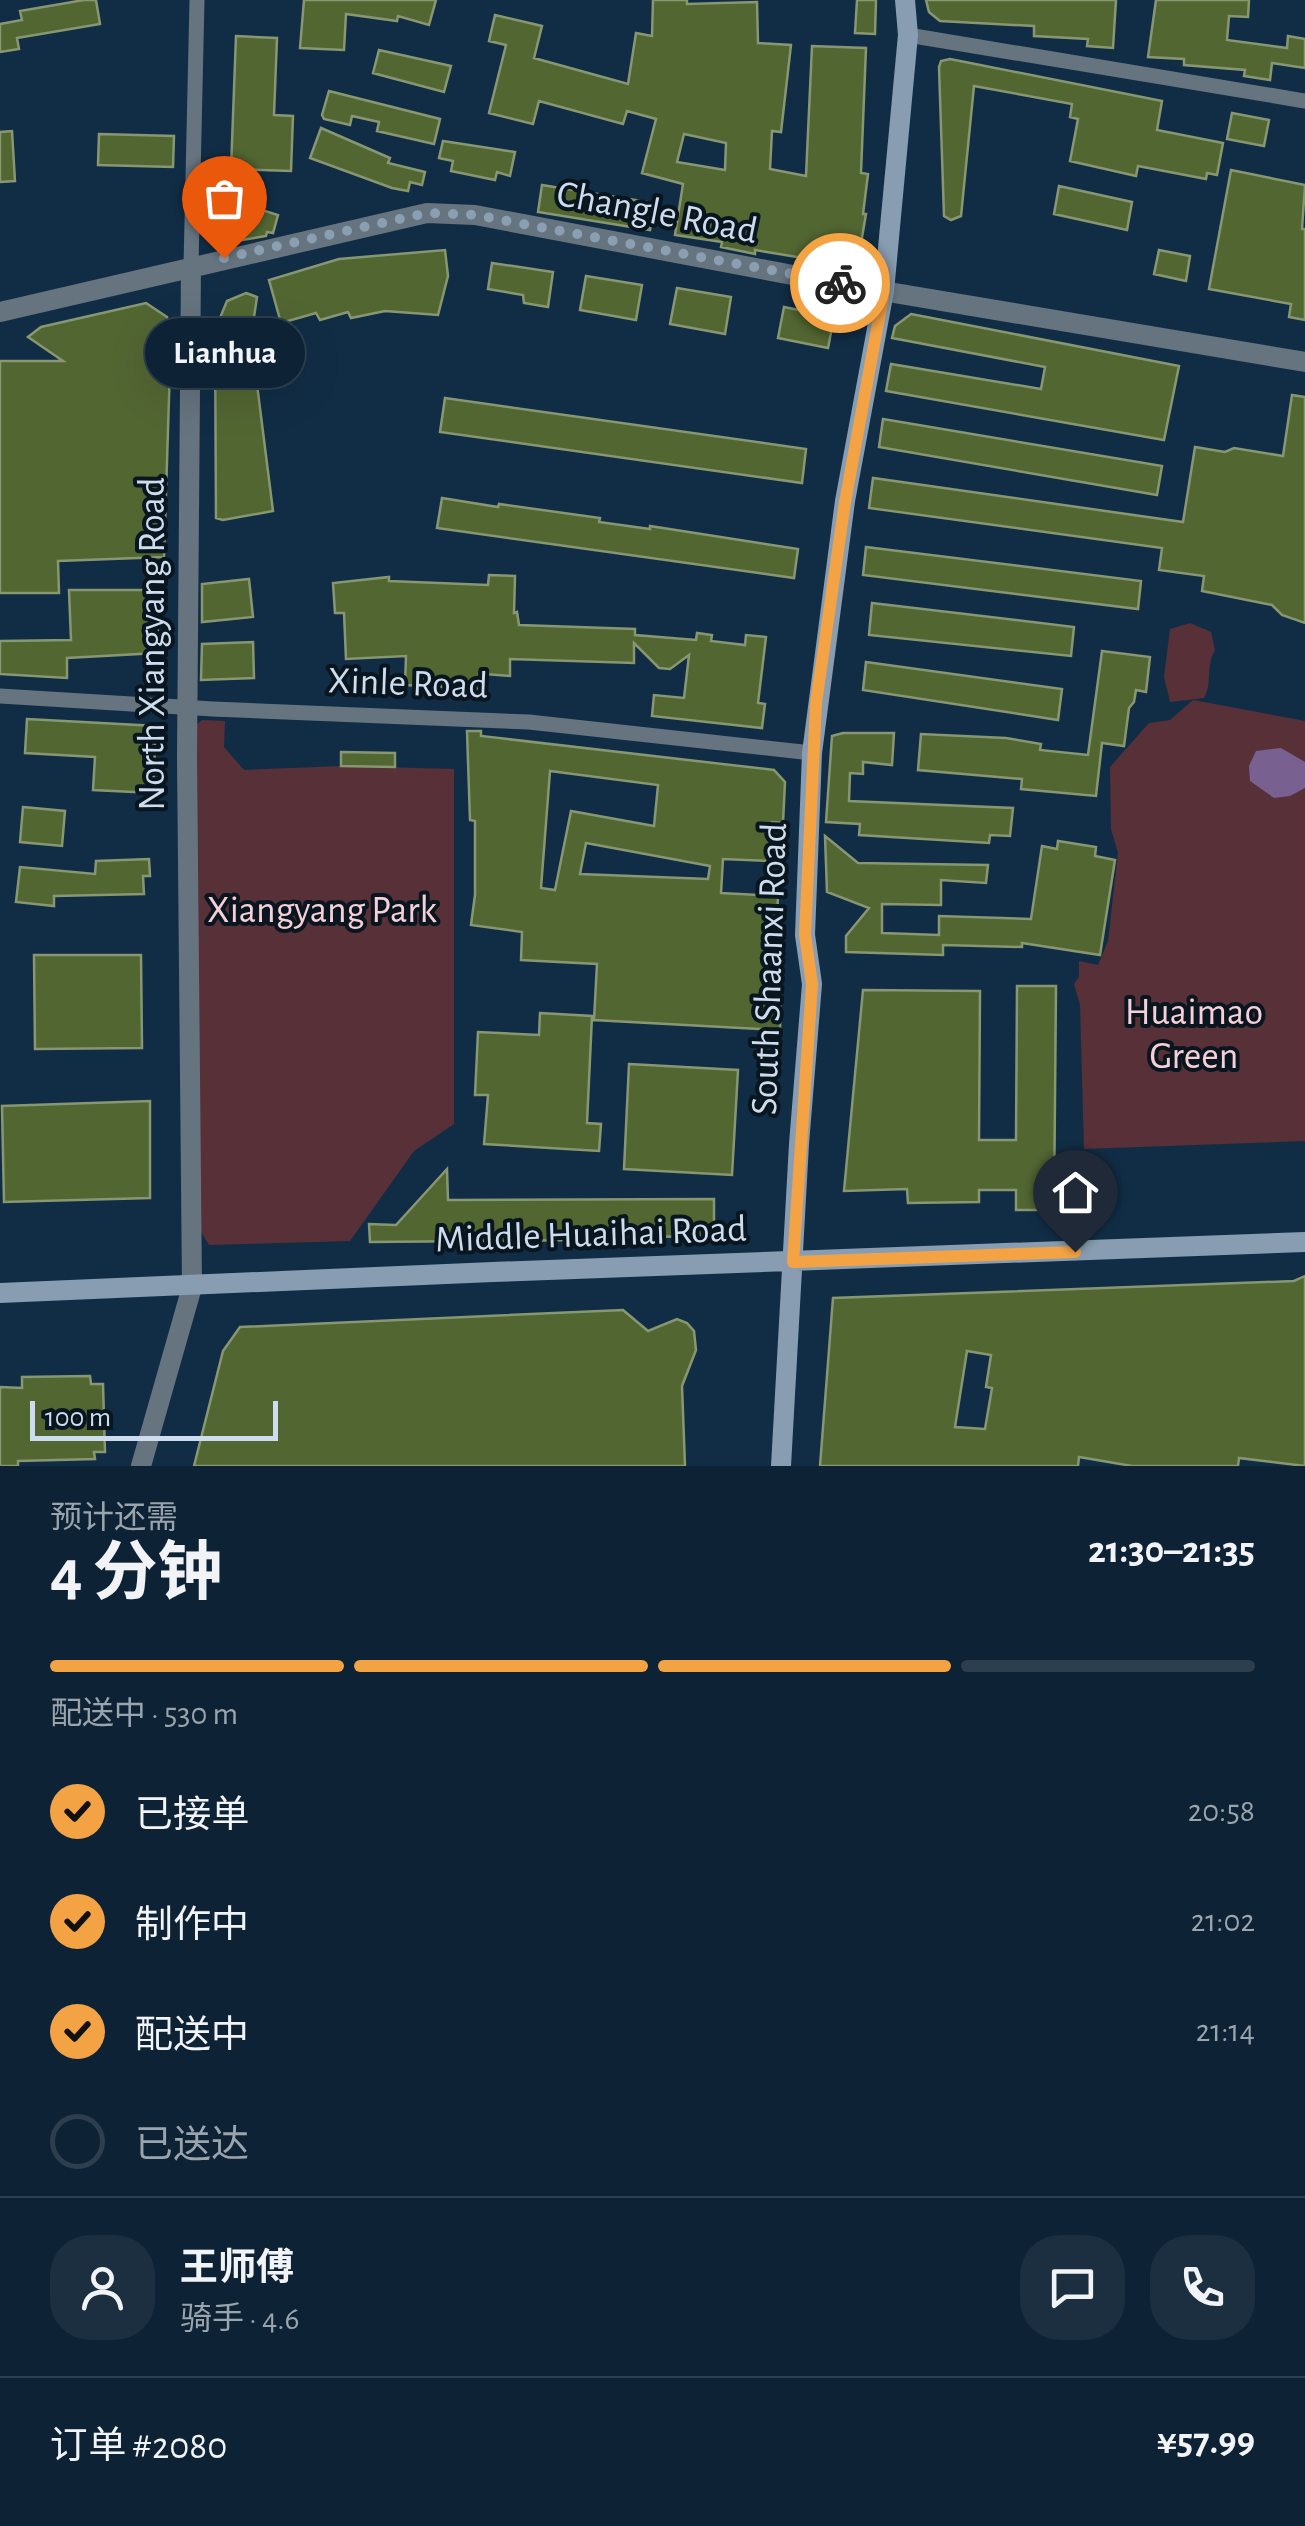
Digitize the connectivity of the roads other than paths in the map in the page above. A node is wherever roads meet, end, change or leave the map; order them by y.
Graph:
1 (197, 0) edge
2 (905, 0) edge
3 (908, 35) junction
4 (1305, 100) edge
5 (191, 266) junction
6 (884, 291) junction
7 (0, 312) edge
8 (1305, 362) edge
9 (0, 696) edge
10 (188, 707) junction
11 (812, 753) junction
12 (1305, 1242) edge
13 (793, 1262) junction
14 (192, 1288) junction
15 (0, 1294) edge
16 (141, 1466) edge
17 (781, 1466) edge

1 - 5 street, North Xiangyang Road
2 - 3 main road, South Shaanxi Road
3 - 4 street
3 - 6 main road, South Shaanxi Road
5 - 6 street, Changle Road
5 - 7 street, Changle Road
5 - 10 street, North Xiangyang Road
6 - 8 street, Changle Road
6 - 11 main road, South Shaanxi Road
9 - 10 street, Xinle Road
10 - 11 street, Xinle Road
10 - 14 street, North Xiangyang Road
11 - 13 main road, South Shaanxi Road
12 - 13 main road, Middle Huaihai Road
13 - 14 main road, Middle Huaihai Road
13 - 17 main road, South Shaanxi Road
14 - 15 main road, Middle Huaihai Road
14 - 16 street, North Xiangyang Road

